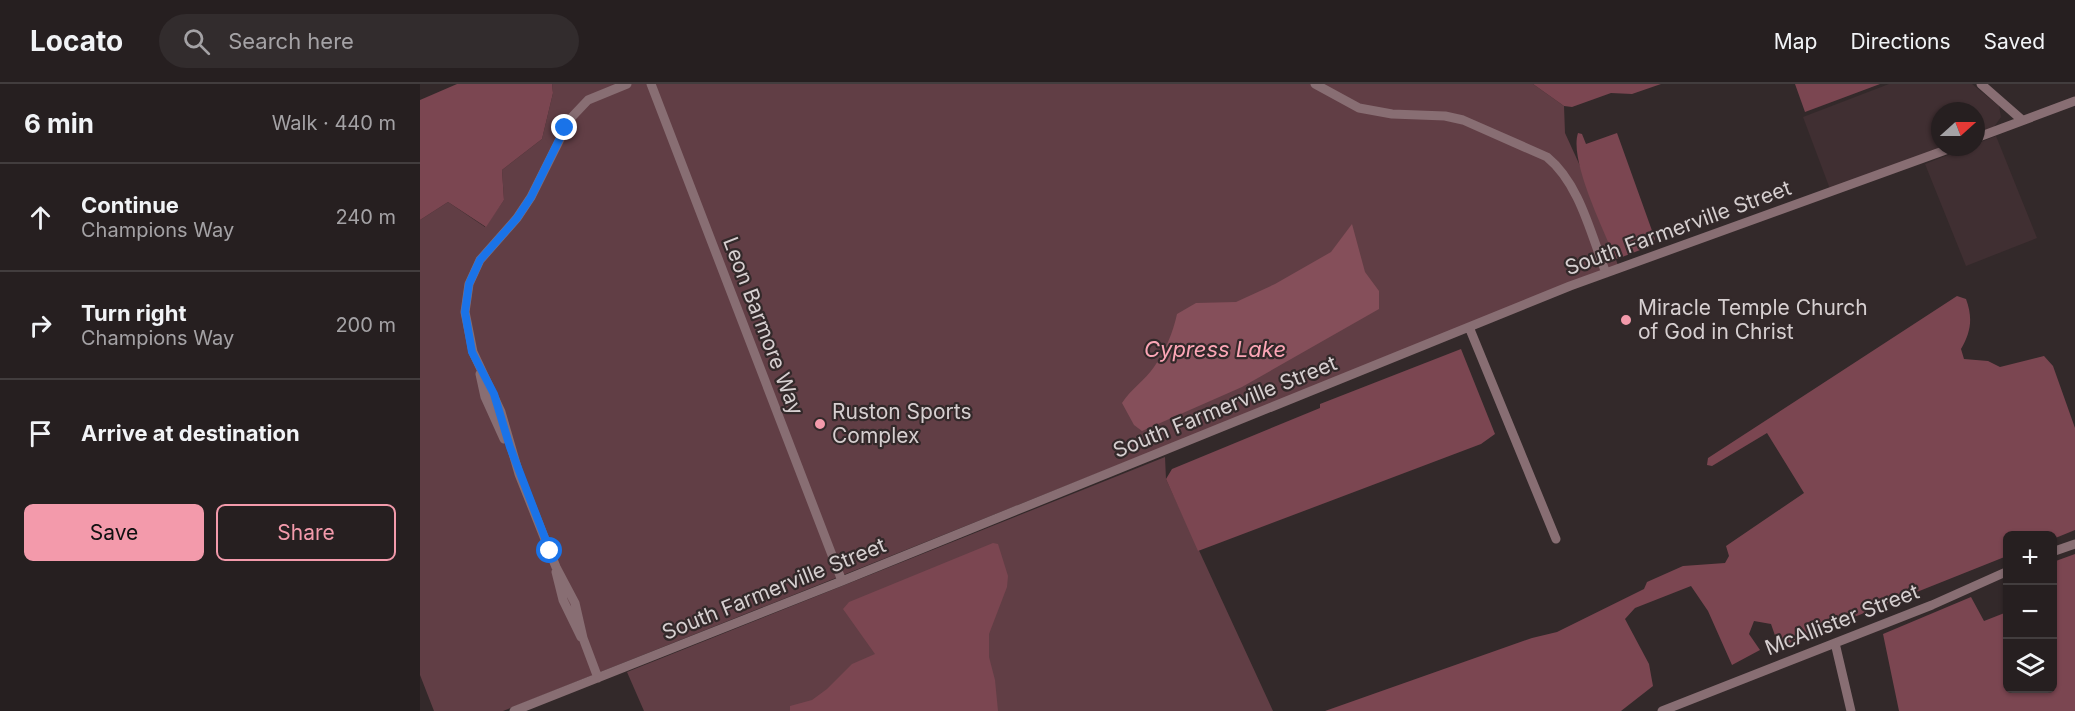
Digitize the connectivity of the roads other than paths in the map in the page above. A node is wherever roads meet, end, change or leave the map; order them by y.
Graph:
1 (627, 84) edge
2 (651, 84) edge
3 (1315, 84) edge
4 (1981, 84) edge
5 (2075, 101) edge
6 (2022, 120) junction
7 (1985, 134) edge
8 (1931, 155) edge
9 (1606, 273) junction
10 (1469, 327) junction
11 (1556, 539) dead end
12 (2075, 544) edge
13 (2057, 550) edge
14 (2003, 573) edge
15 (842, 581) junction
16 (1835, 643) junction
17 (598, 678) junction
18 (514, 711) edge
19 (1662, 711) edge
20 (1851, 711) edge

1 - 17 street
2 - 15 street, Leon Barmore Way
3 - 9 street
4 - 6 street
5 - 6 street
6 - 7 street
8 - 9 street, South Farmerville Street
9 - 10 street, South Farmerville Street
10 - 11 street
10 - 15 street, South Farmerville Street
12 - 13 street
14 - 16 street, McAllister Street
15 - 17 street, South Farmerville Street
16 - 19 street, McAllister Street
16 - 20 street
17 - 18 street, South Farmerville Street

